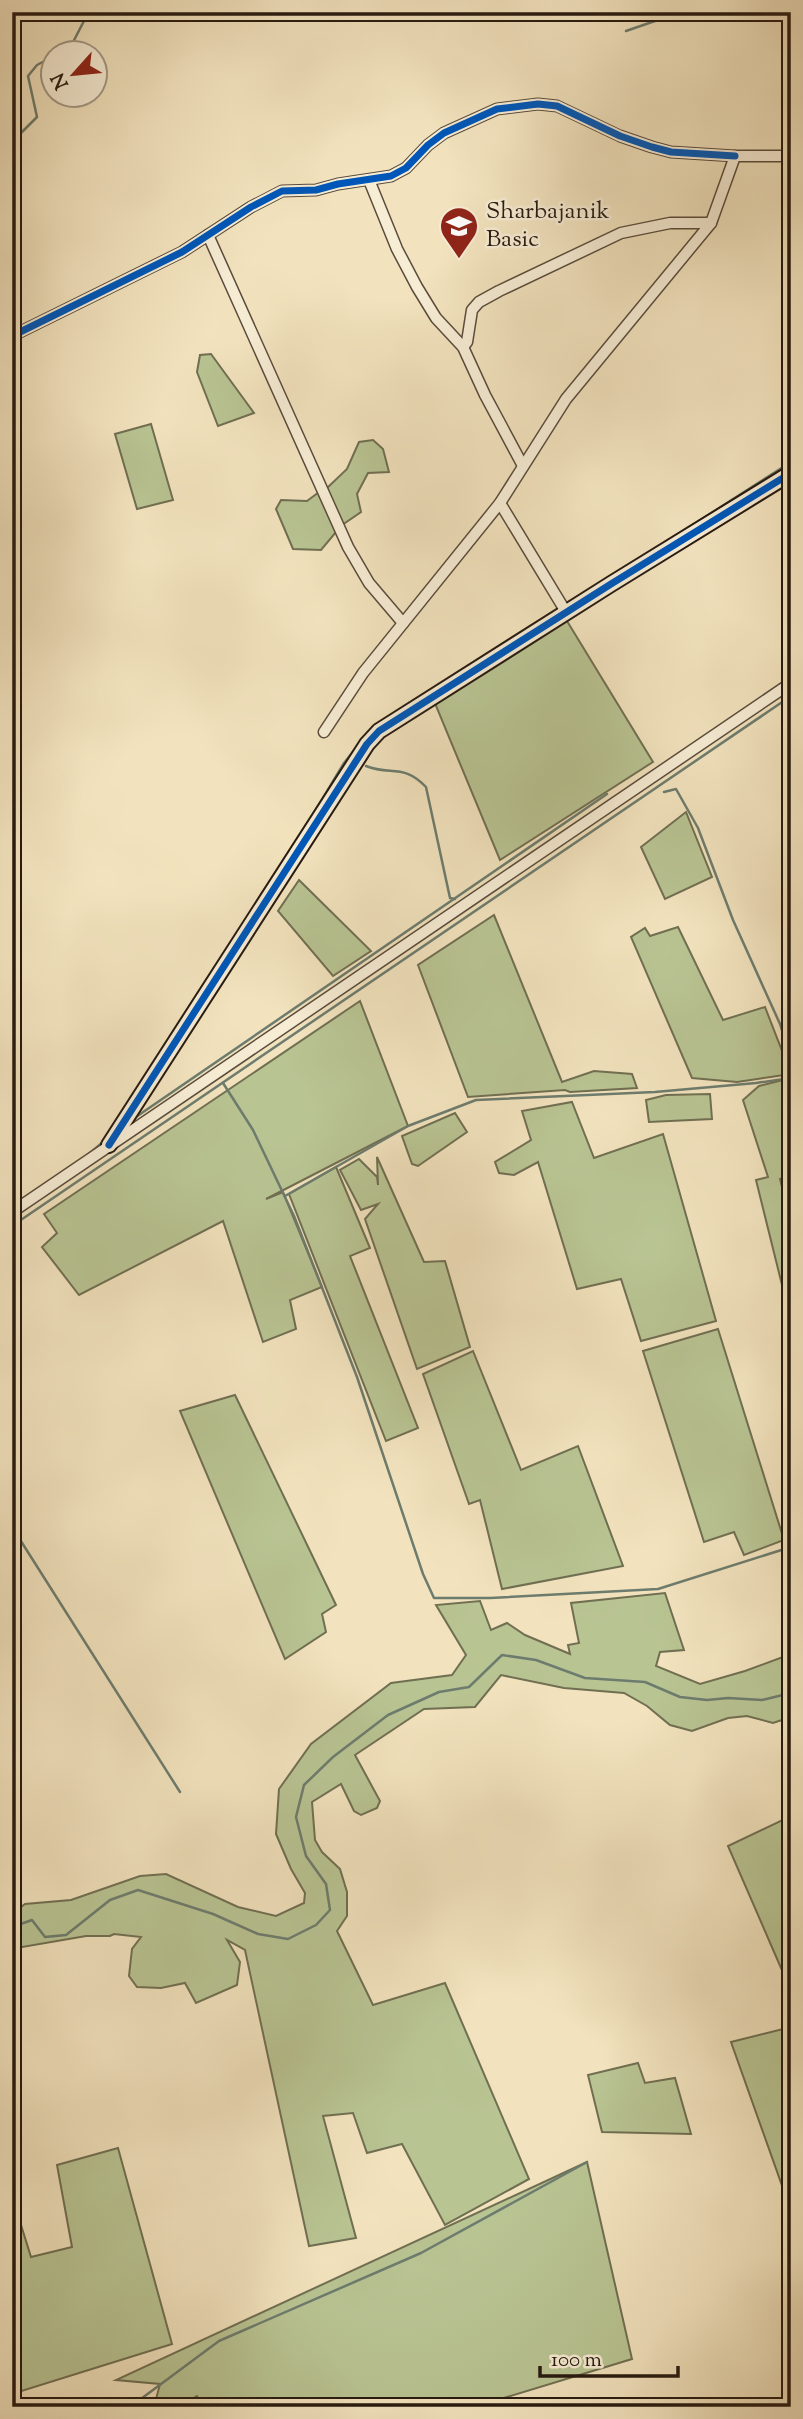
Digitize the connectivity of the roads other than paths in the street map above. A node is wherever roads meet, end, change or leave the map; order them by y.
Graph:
1 (735, 156) junction
2 (791, 156) edge
3 (369, 180) junction
4 (711, 223) junction
5 (208, 235) junction
6 (12, 336) edge
7 (463, 347) junction
8 (523, 466) junction
9 (791, 473) edge
10 (500, 503) junction
11 (566, 612) junction
12 (403, 623) junction
13 (791, 683) edge
14 (324, 732) dead end
15 (109, 1145) junction
16 (12, 1212) edge

1 - 2 street
1 - 3 street
1 - 4 street
3 - 5 street
3 - 7 street
4 - 7 street
4 - 8 street
5 - 6 street
5 - 12 street
7 - 8 street
8 - 10 street
9 - 11 street
10 - 11 street
10 - 12 street
11 - 15 street
12 - 14 street
13 - 15 street
15 - 16 street

